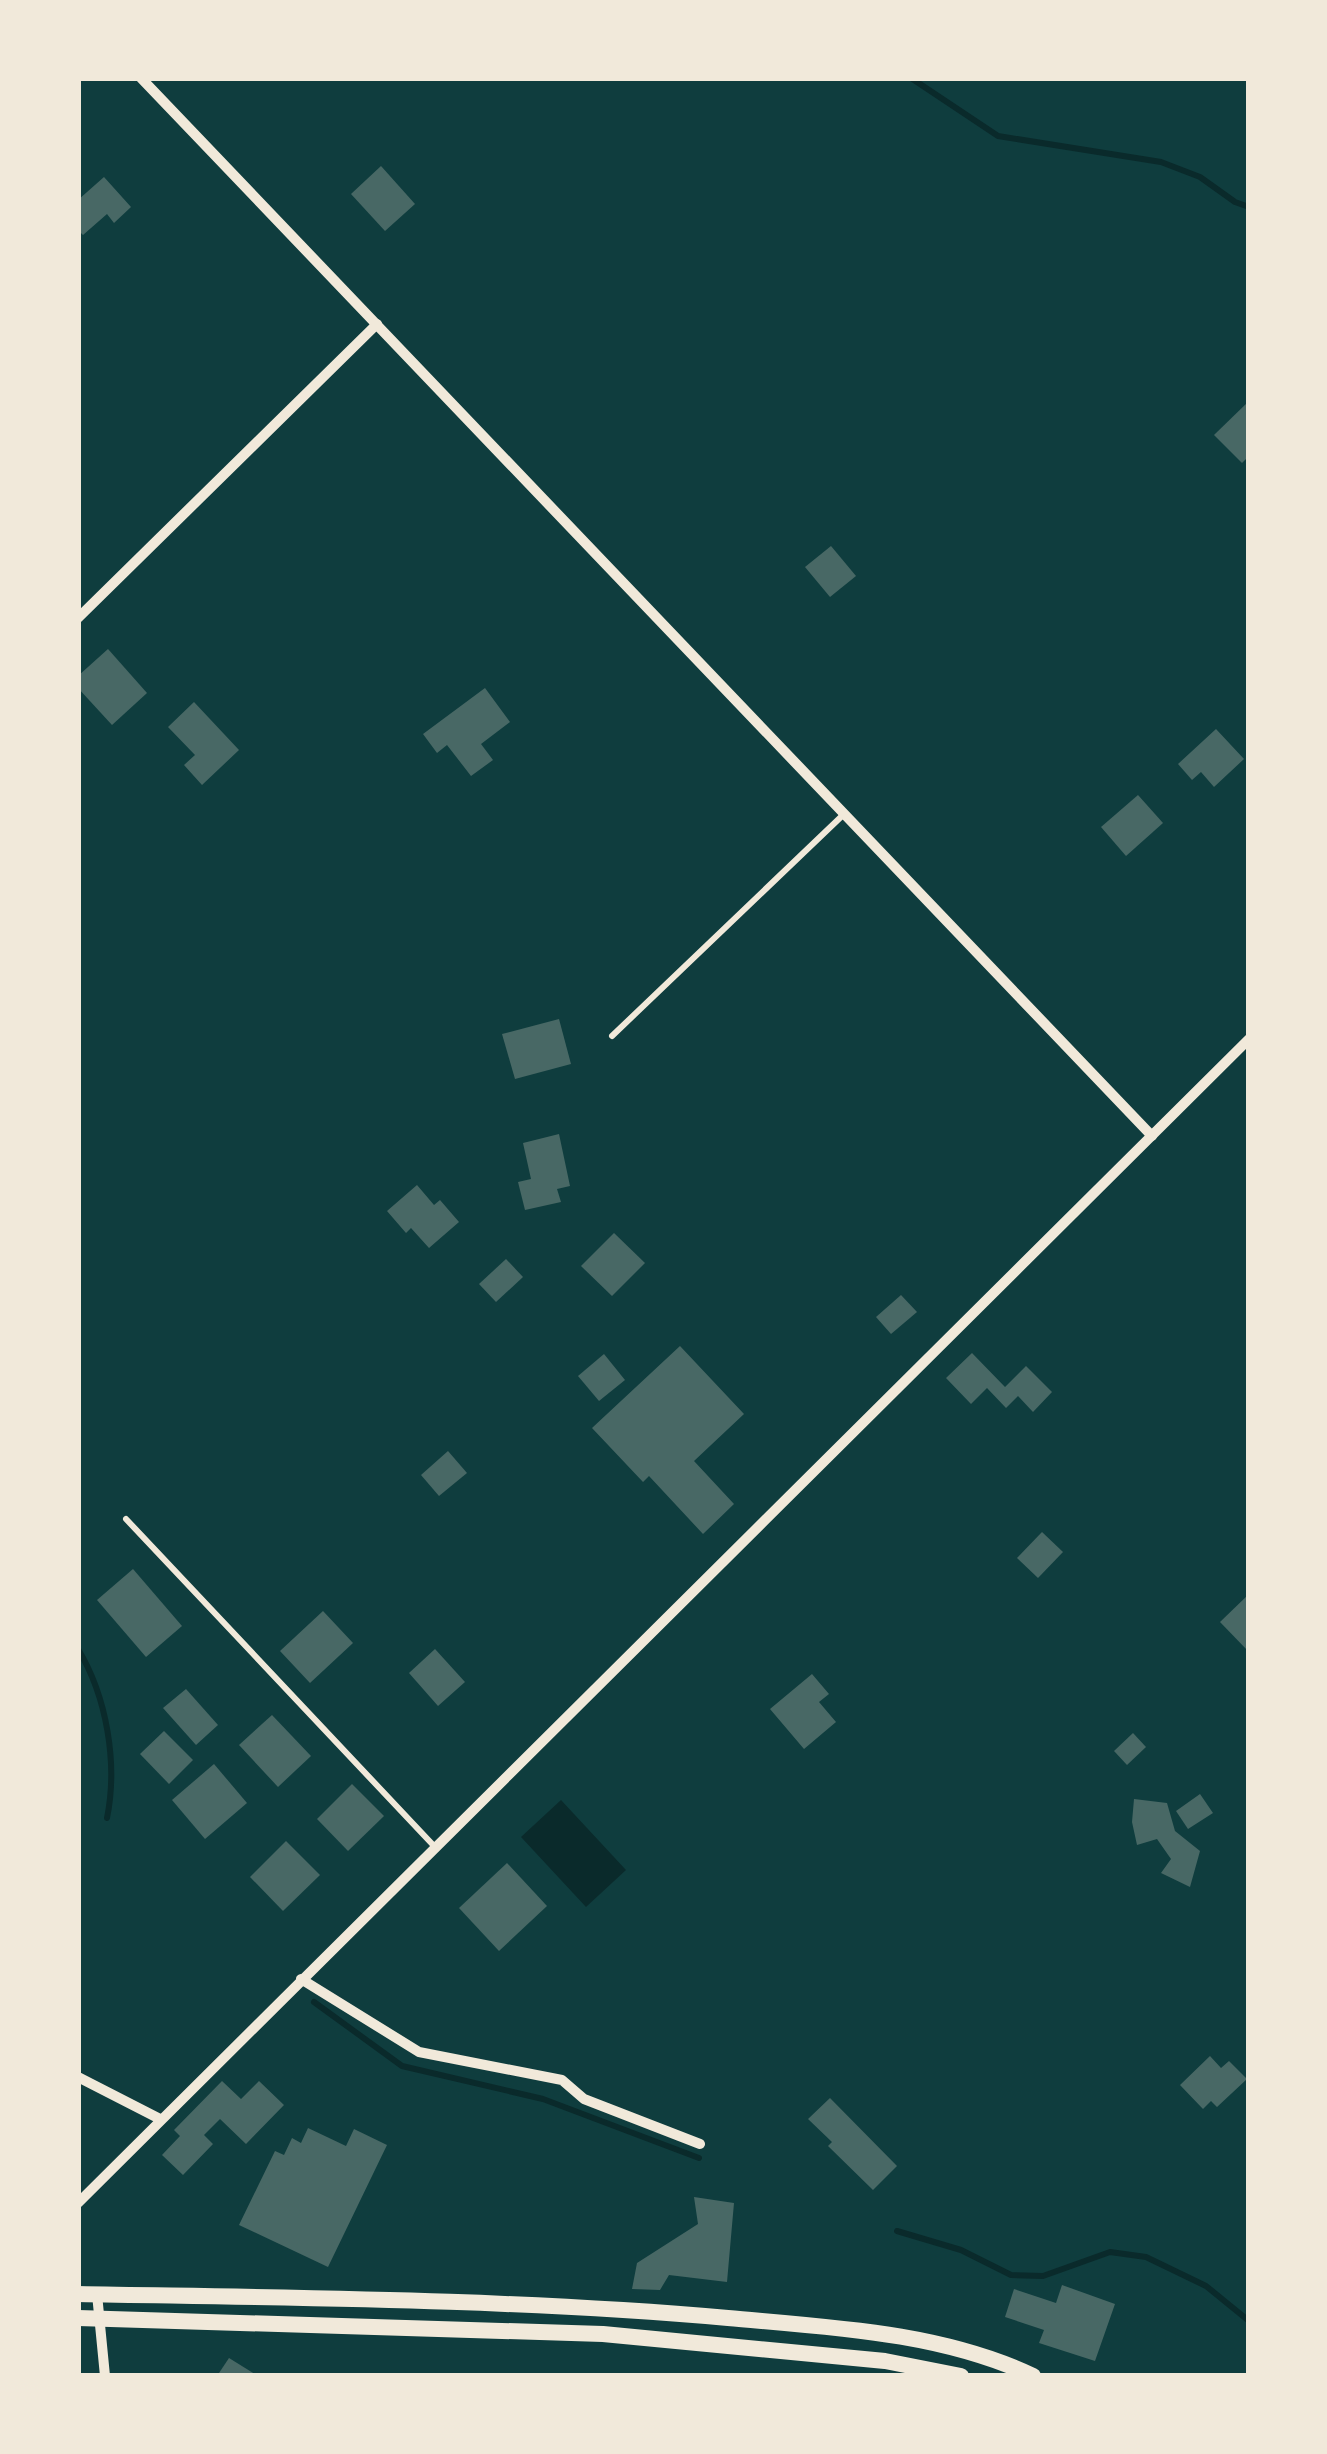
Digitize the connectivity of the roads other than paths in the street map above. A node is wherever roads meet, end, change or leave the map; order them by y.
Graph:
1 (141, 78) edge
2 (377, 324) junction
3 (78, 618) edge
4 (843, 814) junction
5 (612, 1036) dead end
6 (1249, 1039) edge
7 (1152, 1136) junction
8 (126, 1519) dead end
9 (435, 1846) junction
10 (301, 1979) junction
11 (78, 2077) edge
12 (160, 2119) junction
13 (700, 2144) dead end
14 (78, 2203) edge
15 (87, 2294) edge
16 (78, 2318) edge
17 (98, 2318) junction
18 (105, 2376) edge
19 (961, 2376) edge
20 (1033, 2376) edge

1 - 2 street
2 - 3 street
2 - 4 street
4 - 5 lane
4 - 7 street
6 - 7 street
7 - 9 street
8 - 9 lane
9 - 10 street
10 - 12 street
10 - 13 street
11 - 12 street
12 - 14 street
15 - 17 street
15 - 20 main road
16 - 17 main road
17 - 18 street
17 - 19 main road

